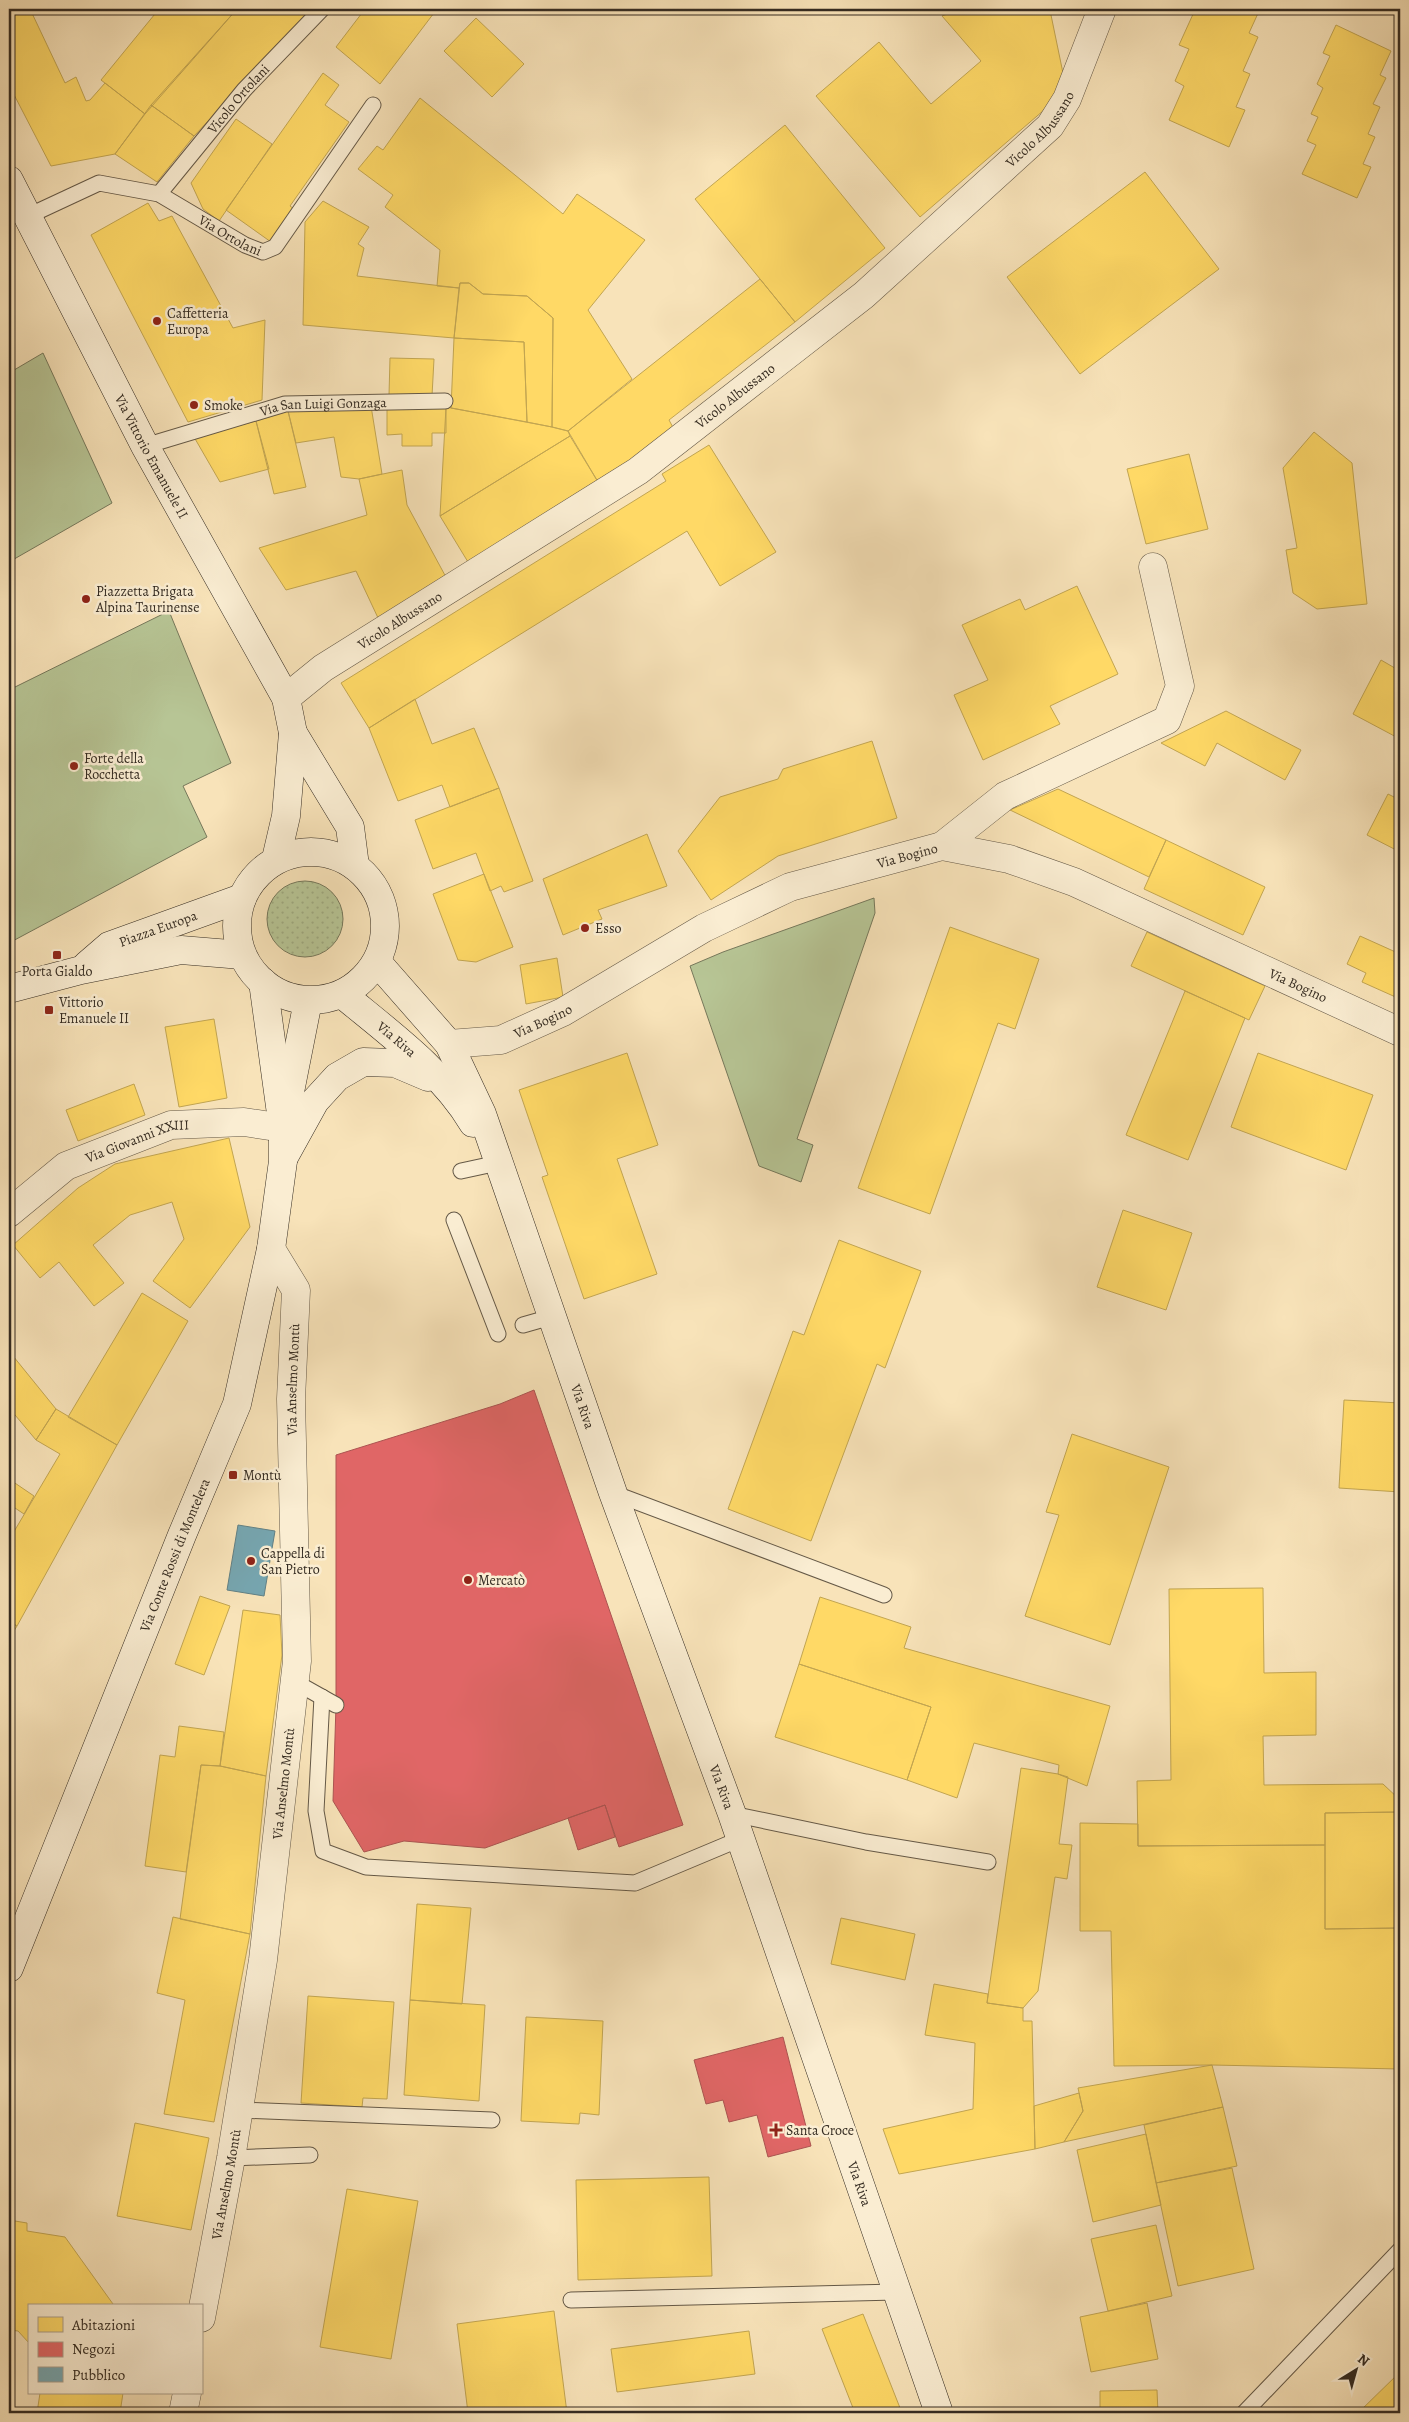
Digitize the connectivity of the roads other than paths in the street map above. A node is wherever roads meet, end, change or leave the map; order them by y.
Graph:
1 (322, 9) edge
2 (1102, 9) edge
3 (373, 104) dead end
4 (9, 180) edge
5 (159, 194) junction
6 (26, 217) junction
7 (445, 401) dead end
8 (145, 446) junction
9 (1153, 566) dead end
10 (286, 698) junction
11 (293, 733) junction
12 (942, 846) junction
13 (276, 860) junction
14 (355, 866) junction
15 (242, 898) junction
16 (242, 955) junction
17 (377, 962) junction
18 (80, 970) junction
19 (263, 982) junction
20 (9, 989) edge
21 (350, 990) junction
22 (308, 1001) junction
23 (1400, 1032) edge
24 (450, 1044) junction
25 (441, 1082) junction
26 (283, 1128) junction
27 (283, 1161) junction
28 (498, 1163) junction
29 (461, 1171) dead end
30 (9, 1212) edge
31 (454, 1220) dead end
32 (271, 1249) junction
33 (551, 1317) junction
34 (523, 1325) dead end
35 (498, 1334) dead end
36 (613, 1493) junction
37 (884, 1595) dead end
38 (295, 1682) junction
39 (322, 1696) junction
40 (336, 1705) dead end
41 (736, 1826) junction
42 (988, 1862) dead end
43 (9, 1968) edge
44 (239, 2110) junction
45 (492, 2120) dead end
46 (310, 2155) dead end
47 (231, 2158) junction
48 (1400, 2250) edge
49 (896, 2292) junction
50 (572, 2300) dead end
51 (202, 2313) edge
52 (187, 2394) edge
53 (184, 2413) edge
54 (940, 2413) edge
55 (1244, 2413) edge

1 - 5 lane, Vicolo Ortolani
2 - 10 street, Vicolo Albussano
3 - 5 lane, Via Ortolani
4 - 6 street, Via Vittorio Emanuele II
5 - 6 lane, Via Ortolani
6 - 8 street, Via Vittorio Emanuele II
7 - 8 lane, Via San Luigi Gonzaga
8 - 10 street, Via Vittorio Emanuele II
9 - 12 street
10 - 11 street, Via Vittorio Emanuele II
11 - 13 street, Via Vittorio Emanuele II
11 - 14 street, Via Vittorio Emanuele II
12 - 23 street, Via Bogino
12 - 24 street, Via Bogino
13 - 14 street
13 - 15 street
14 - 17 street
15 - 16 street
15 - 18 street, Piazza Europa
16 - 18 street, Piazza Europa
16 - 19 street
17 - 21 street
17 - 24 street, Via Riva
18 - 20 street, Piazza Europa
19 - 22 street
19 - 26 street, Via Conte Rossi di Montelera
21 - 22 street
21 - 24 street, Via Riva
21 - 25 street, Via Riva
22 - 26 street, Via Conte Rossi di Montelera
24 - 28 street, Via Riva
25 - 27 street
25 - 28 street, Via Riva
26 - 27 street, Via Conte Rossi di Montelera
26 - 30 street, Via Giovanni XXIII
27 - 32 street, Via Conte Rossi di Montelera
28 - 29 lane
28 - 33 street, Via Riva
31 - 35 lane
32 - 38 street, Via Anselmo Montù
32 - 43 street, Via Conte Rossi di Montelera
33 - 34 lane
33 - 36 street, Via Riva
36 - 37 lane
36 - 41 street, Via Riva
38 - 39 lane
38 - 44 street, Via Anselmo Montù
39 - 40 lane
39 - 41 lane
41 - 42 lane
41 - 49 street, Via Riva
44 - 45 lane
44 - 47 street, Via Anselmo Montù
46 - 47 lane
47 - 51 street, Via Anselmo Montù
48 - 55 lane
49 - 50 lane
49 - 54 street, Via Riva
52 - 53 street

